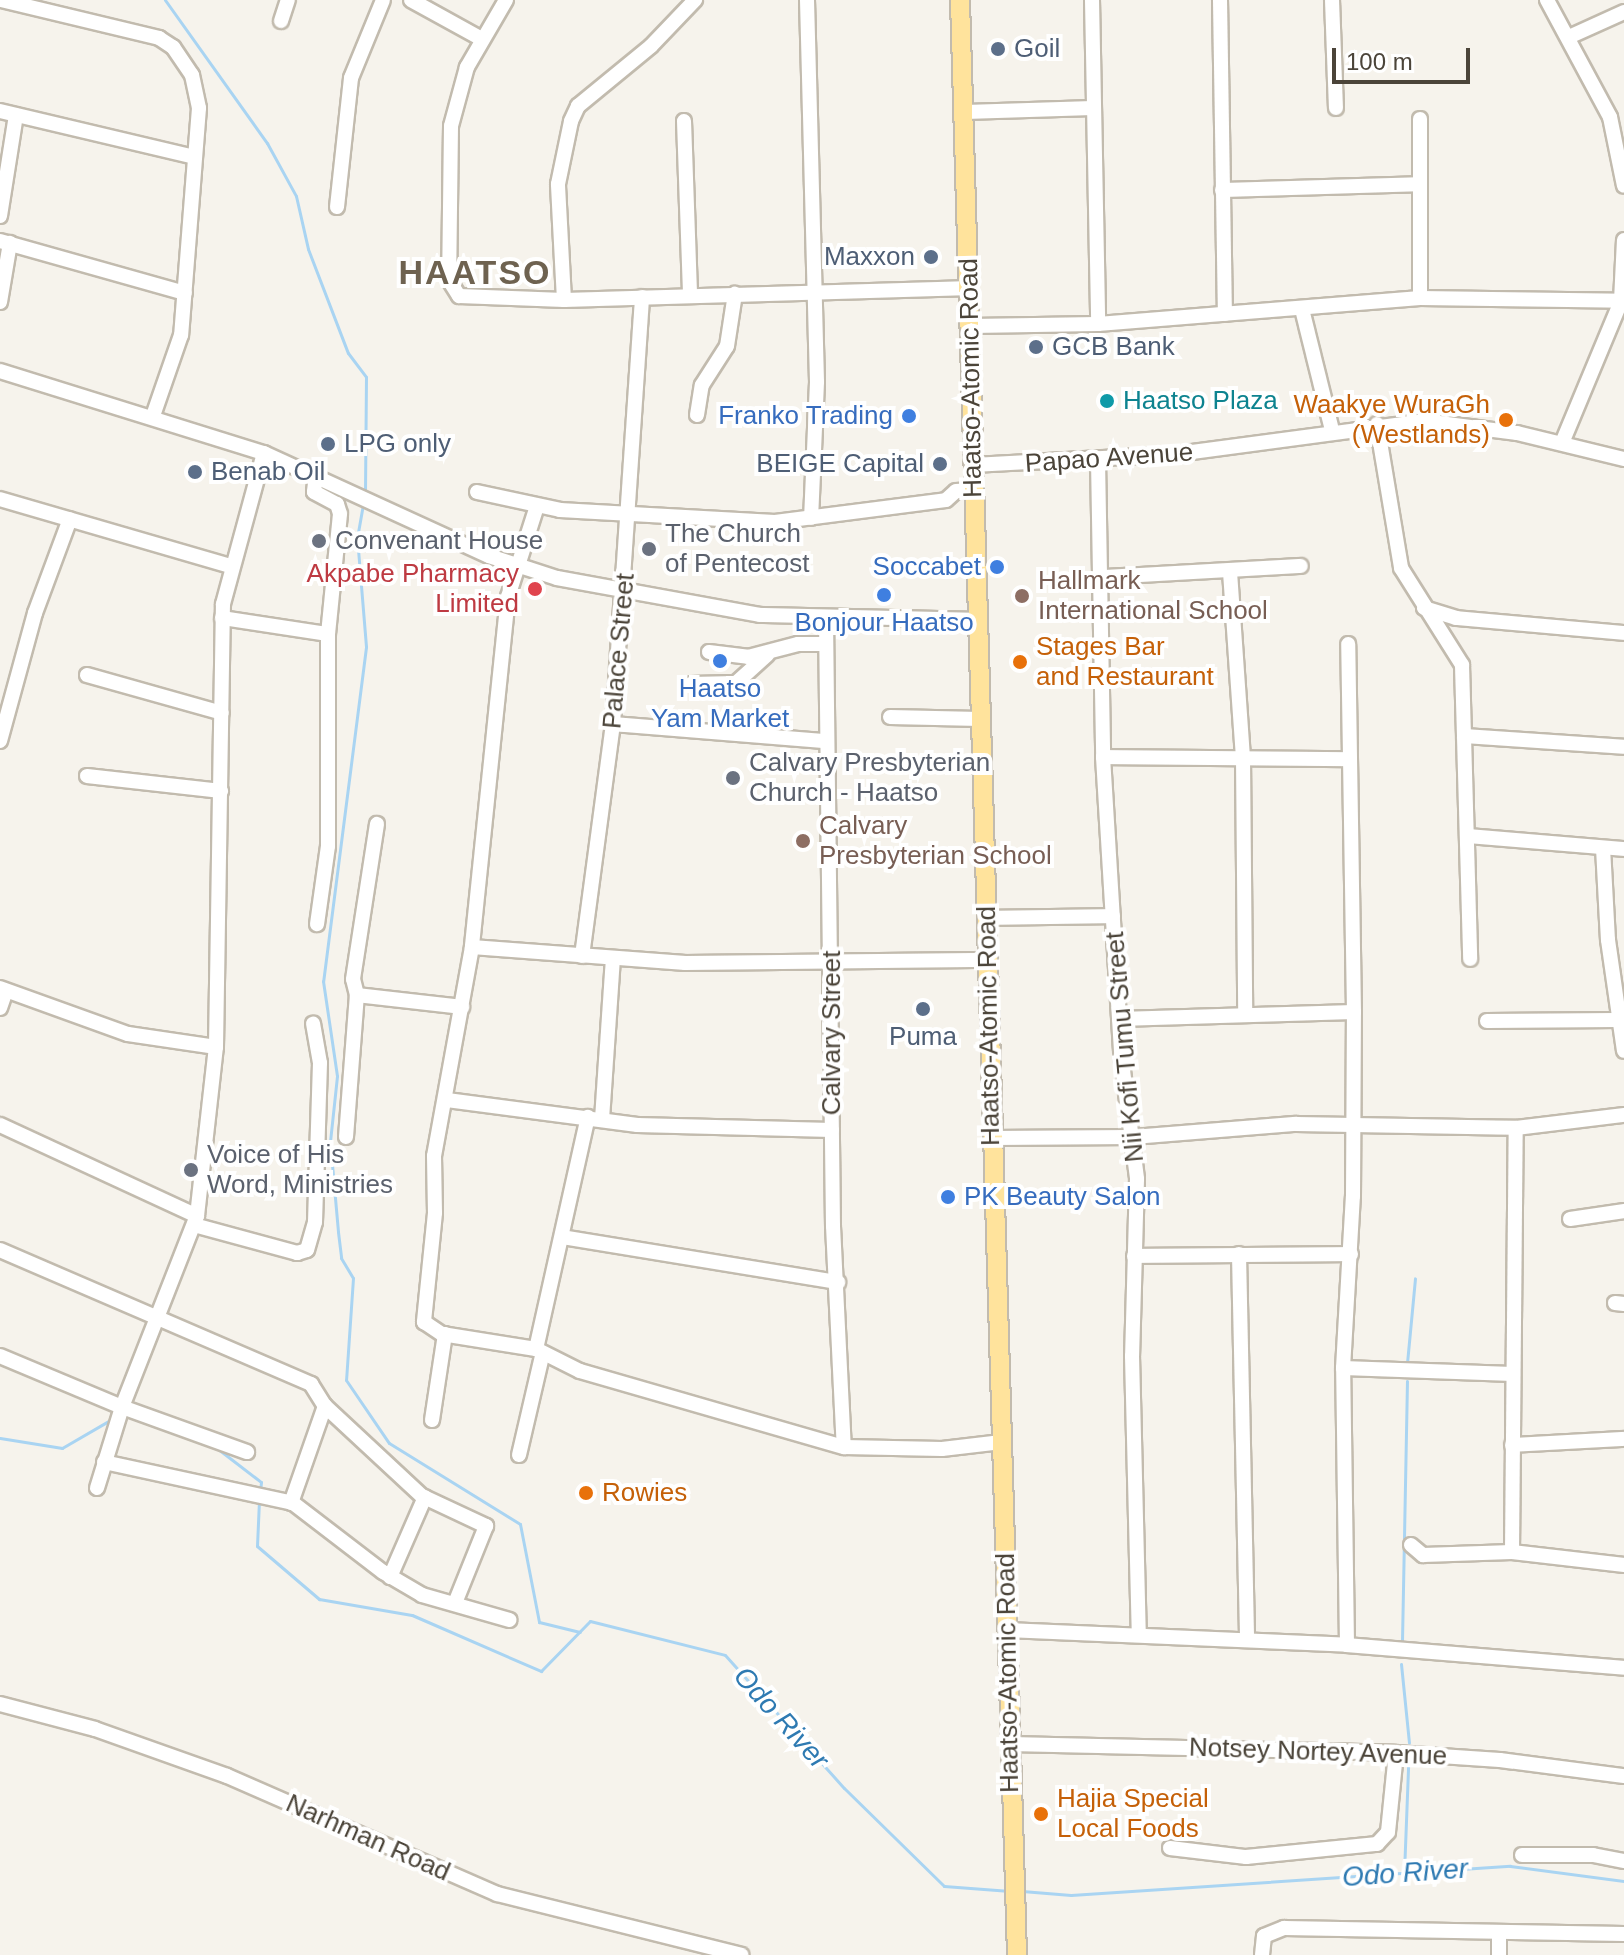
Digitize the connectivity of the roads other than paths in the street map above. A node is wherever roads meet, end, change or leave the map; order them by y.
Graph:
1 (1, 0) edge
2 (288, 0) edge
3 (383, 0) edge
4 (411, 0) edge
5 (506, 0) edge
6 (695, 0) edge
7 (807, 0) edge
8 (960, 0) edge
9 (1092, 0) edge
10 (1220, 0) edge
11 (1332, 0) edge
12 (1547, 0) edge
13 (1624, 12) edge
14 (281, 21) dead end
15 (1571, 36) junction
16 (482, 39) junction
17 (1094, 108) junction
18 (1336, 108) dead end
19 (0, 111) edge
20 (964, 112) junction
21 (16, 115) junction
22 (1617, 116) edge
23 (1420, 119) dead end
24 (684, 121) dead end
25 (195, 157) junction
26 (1419, 184) junction
27 (1624, 186) edge
28 (1222, 190) junction
29 (337, 207) dead end
30 (0, 216) edge
31 (1624, 240) edge
32 (5, 242) edge
33 (970, 288) junction
34 (812, 290) junction
35 (185, 293) junction
36 (735, 294) junction
37 (690, 295) junction
38 (642, 297) junction
39 (1420, 298) junction
40 (564, 300) junction
41 (1622, 301) edge
42 (0, 302) edge
43 (1302, 309) junction
44 (1225, 314) junction
45 (1098, 324) junction
46 (971, 326) junction
47 (0, 371) edge
48 (697, 415) dead end
49 (153, 416) junction
50 (1377, 424) junction
51 (1332, 430) junction
52 (1562, 443) junction
53 (264, 453) junction
54 (1624, 459) edge
55 (1098, 460) junction
56 (973, 465) junction
57 (316, 475) junction
58 (974, 490) junction
59 (477, 492) dead end
60 (0, 499) edge
61 (537, 506) junction
62 (629, 514) junction
63 (811, 518) junction
64 (70, 519) junction
65 (515, 565) junction
66 (230, 566) junction
67 (1301, 566) dead end
68 (1230, 572) junction
69 (1103, 577) junction
70 (624, 593) junction
71 (1424, 608) junction
72 (222, 618) junction
73 (1456, 618) junction
74 (826, 619) junction
75 (976, 620) junction
76 (1624, 633) edge
77 (328, 634) junction
78 (1446, 638) junction
79 (826, 644) junction
80 (1348, 644) dead end
81 (709, 652) dead end
82 (768, 655) junction
83 (87, 675) dead end
84 (691, 684) dead end
85 (222, 713) junction
86 (890, 717) dead end
87 (980, 719) junction
88 (613, 724) junction
89 (1, 736) edge
90 (1464, 736) junction
91 (826, 741) junction
92 (1624, 747) edge
93 (1103, 757) junction
94 (1243, 758) junction
95 (1346, 759) junction
96 (87, 776) dead end
97 (221, 791) junction
98 (377, 824) dead end
99 (1469, 836) junction
100 (1603, 848) junction
101 (1624, 849) edge
102 (1113, 916) junction
103 (987, 918) junction
104 (317, 924) dead end
105 (472, 947) junction
106 (582, 956) junction
107 (613, 958) junction
108 (1470, 959) dead end
109 (988, 960) junction
110 (833, 964) junction
111 (3, 990) edge
112 (357, 995) junction
113 (462, 1007) junction
114 (0, 1008) edge
115 (1245, 1012) junction
116 (1354, 1012) junction
117 (1119, 1019) junction
118 (1617, 1020) junction
119 (1487, 1021) dead end
120 (313, 1024) dead end
121 (216, 1047) junction
122 (1624, 1051) edge
123 (447, 1100) junction
124 (1624, 1115) edge
125 (595, 1118) junction
126 (0, 1125) edge
127 (1353, 1126) junction
128 (1516, 1128) junction
129 (832, 1130) junction
130 (346, 1137) dead end
131 (1133, 1137) junction
132 (992, 1138) junction
133 (1624, 1211) edge
134 (1570, 1219) dead end
135 (195, 1221) junction
136 (562, 1237) junction
137 (0, 1250) edge
138 (1239, 1254) junction
139 (1351, 1254) junction
140 (1134, 1256) junction
141 (838, 1282) junction
142 (157, 1315) junction
143 (445, 1334) junction
144 (539, 1352) junction
145 (0, 1356) edge
146 (1343, 1368) junction
147 (1513, 1374) junction
148 (325, 1406) junction
149 (122, 1407) junction
150 (432, 1420) dead end
151 (1624, 1439) edge
152 (1002, 1442) junction
153 (1512, 1445) junction
154 (844, 1447) junction
155 (247, 1452) dead end
156 (519, 1455) dead end
157 (104, 1462) junction
158 (97, 1488) dead end
159 (425, 1497) junction
160 (291, 1503) junction
161 (1411, 1545) dead end
162 (1512, 1552) junction
163 (1624, 1565) edge
164 (390, 1577) junction
165 (455, 1603) junction
166 (510, 1620) dead end
167 (1008, 1630) junction
168 (1139, 1633) junction
169 (1247, 1640) junction
170 (1347, 1645) junction
171 (1624, 1668) edge
172 (0, 1704) edge
173 (1010, 1744) junction
174 (1396, 1753) junction
175 (1624, 1776) edge
176 (1170, 1848) dead end
177 (1522, 1855) dead end
178 (1624, 1861) edge
179 (1499, 1932) junction
180 (1624, 1934) edge
181 (742, 1955) edge
182 (1017, 1955) edge
183 (1262, 1955) edge
184 (1499, 1955) edge

1 - 25 street
2 - 14 street
3 - 29 street
4 - 16 street
5 - 16 street
6 - 40 street
7 - 34 street
8 - 20 main road, Haatso-Atomic Road
9 - 17 street
10 - 28 street
11 - 18 street
12 - 15 street
13 - 15 street
15 - 22 street
16 - 40 street
17 - 20 street
17 - 45 street
19 - 21 street
20 - 33 main road, Haatso-Atomic Road
21 - 25 street
21 - 30 street
22 - 27 street
23 - 26 street
24 - 37 street
25 - 35 street
26 - 28 street
26 - 39 street
28 - 44 street
31 - 41 street
32 - 35 street
32 - 42 street
33 - 34 street
33 - 46 main road, Haatso-Atomic Road
34 - 36 street
34 - 63 street
35 - 49 street
36 - 37 street
36 - 48 street
37 - 38 street
38 - 40 street
38 - 62 street, Palace Street
39 - 41 street
39 - 43 street
41 - 52 street
43 - 44 street
43 - 51 street
44 - 45 street
45 - 46 street
46 - 56 main road, Haatso-Atomic Road
47 - 49 street
49 - 53 street
50 - 51 street, Papao Avenue
50 - 52 street, Papao Avenue
50 - 71 street
51 - 55 street, Papao Avenue
52 - 54 street, Papao Avenue
53 - 57 street
53 - 66 street
55 - 56 street, Papao Avenue
55 - 69 street, Nii Kofi Tumu Street
56 - 58 main road, Haatso-Atomic Road
57 - 65 street
57 - 77 street
58 - 63 street
58 - 75 main road, Haatso-Atomic Road
59 - 61 street
60 - 64 street
61 - 62 street
61 - 65 street
62 - 63 street
62 - 70 street, Palace Street
64 - 66 street
64 - 89 street
65 - 70 street
65 - 105 street
66 - 72 street
67 - 68 street
68 - 69 street
68 - 94 street
69 - 93 street, Nii Kofi Tumu Street
70 - 74 street
70 - 88 street, Palace Street
71 - 73 street
71 - 78 street
72 - 77 street
72 - 85 street
73 - 76 street
73 - 78 street
74 - 75 street
74 - 79 street, Calvary Street
75 - 87 main road, Haatso-Atomic Road
77 - 104 street
78 - 90 street
79 - 82 street
79 - 91 street, Calvary Street
80 - 95 street
81 - 82 street
82 - 84 street
83 - 85 street
85 - 97 street
86 - 87 street
87 - 103 main road, Haatso-Atomic Road
88 - 91 street
88 - 106 street, Palace Street
90 - 92 street
90 - 99 street
91 - 110 street, Calvary Street
93 - 94 street
93 - 102 street, Nii Kofi Tumu Street
94 - 95 street
94 - 115 street
95 - 116 street
96 - 97 street
97 - 121 street
98 - 112 street
99 - 100 street
99 - 108 street
100 - 101 street
100 - 118 street
102 - 103 street
102 - 117 street, Nii Kofi Tumu Street
103 - 109 main road, Haatso-Atomic Road
105 - 106 street
105 - 113 street
106 - 107 street
107 - 110 street
107 - 125 street
109 - 110 street
109 - 132 main road, Haatso-Atomic Road
110 - 129 street, Calvary Street
111 - 114 street
111 - 121 street
112 - 113 street
112 - 130 street
113 - 123 street
115 - 116 street
115 - 117 street
116 - 127 street
117 - 131 street, Nii Kofi Tumu Street
118 - 119 street
118 - 122 street
120 - 135 street
121 - 135 street
123 - 125 street
123 - 143 street
124 - 128 street
125 - 129 street
125 - 136 street
126 - 135 street
127 - 128 street
127 - 131 street
127 - 139 street
128 - 147 street
129 - 141 street, Calvary Street
131 - 132 street
131 - 140 street, Nii Kofi Tumu Street
132 - 152 main road, Haatso-Atomic Road
133 - 134 street
135 - 142 street
136 - 141 street
136 - 144 street
137 - 142 street
138 - 139 street
138 - 140 street
138 - 169 street
139 - 146 street
140 - 168 street, Nii Kofi Tumu Street
141 - 154 street, Calvary Street
142 - 148 street
142 - 149 street
143 - 144 street
143 - 150 street
144 - 154 street
144 - 156 street
145 - 149 street
146 - 147 street
146 - 170 street
147 - 153 street
148 - 159 street
148 - 160 street
149 - 155 street
149 - 157 street
151 - 153 street
152 - 154 street
152 - 167 main road, Haatso-Atomic Road
153 - 162 street
157 - 158 street
157 - 160 street
159 - 164 street
159 - 165 street
160 - 164 street
161 - 162 street
162 - 163 street
164 - 165 street
165 - 166 street
167 - 168 street
167 - 173 main road, Haatso-Atomic Road
168 - 169 street
169 - 170 street
170 - 171 street
172 - 181 street, Narhman Road
173 - 174 street, Notsey Nortey Avenue
173 - 182 main road, Haatso-Atomic Road
174 - 175 street, Notsey Nortey Avenue
174 - 176 street
177 - 178 street
179 - 180 street
179 - 183 street
179 - 184 street

